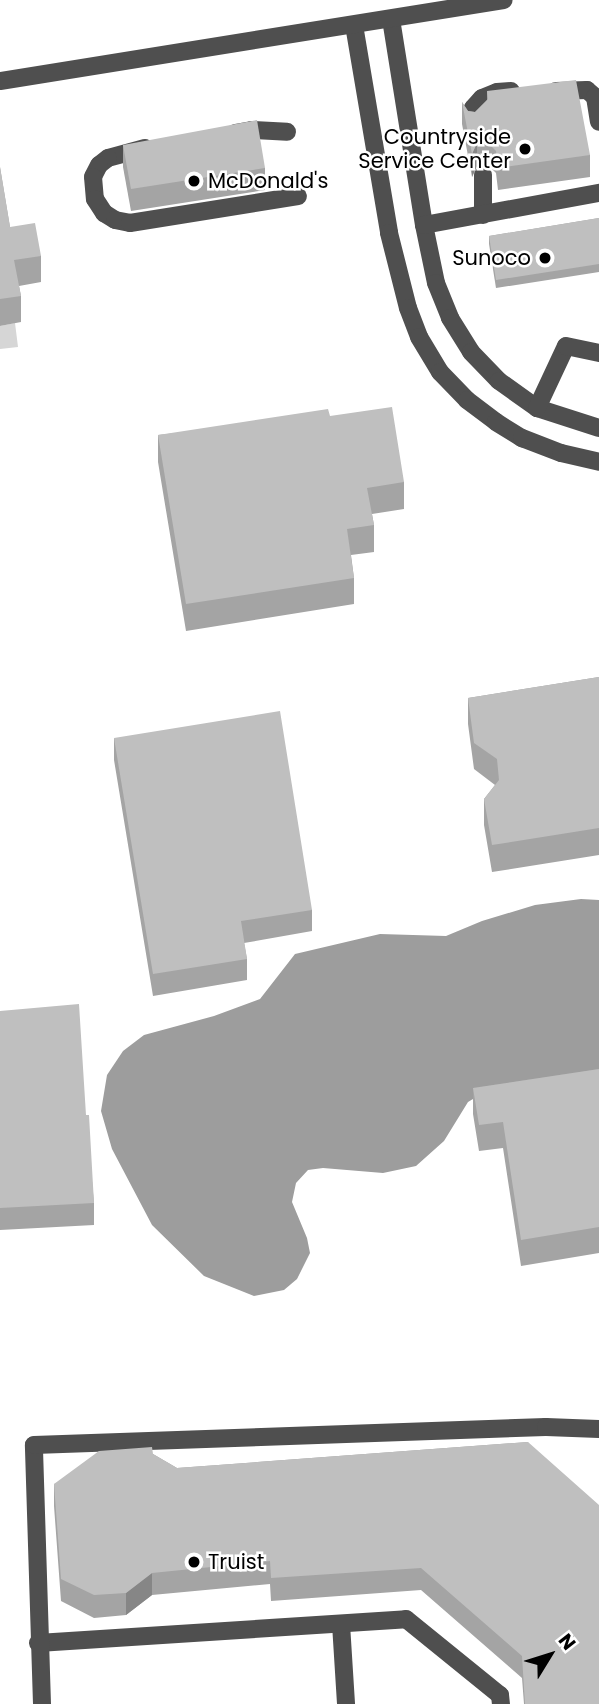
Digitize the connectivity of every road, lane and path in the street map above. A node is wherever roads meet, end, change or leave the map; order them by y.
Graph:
1 (504, 0) edge
2 (391, 19) junction
3 (354, 25) junction
4 (0, 81) edge
5 (599, 122) edge
6 (474, 123) edge
7 (287, 132) dead end
8 (212, 137) edge
9 (160, 146) edge
10 (483, 175) dead end
11 (599, 193) edge
12 (298, 195) dead end
13 (483, 215) junction
14 (424, 225) junction
15 (599, 353) edge
16 (537, 408) junction
17 (599, 428) edge
18 (599, 462) edge
19 (599, 1429) edge
20 (341, 1624) junction
21 (38, 1643) junction
22 (42, 1704) edge
23 (346, 1704) edge
24 (501, 1704) edge

1 - 2 street
2 - 3 street
2 - 14 street
3 - 4 street
3 - 18 street
5 - 6 street
7 - 8 street
9 - 12 street
10 - 13 street
11 - 13 street
13 - 14 street
14 - 16 street
15 - 16 street
16 - 17 street
19 - 21 street
20 - 21 street
20 - 23 street
20 - 24 street
21 - 22 street

